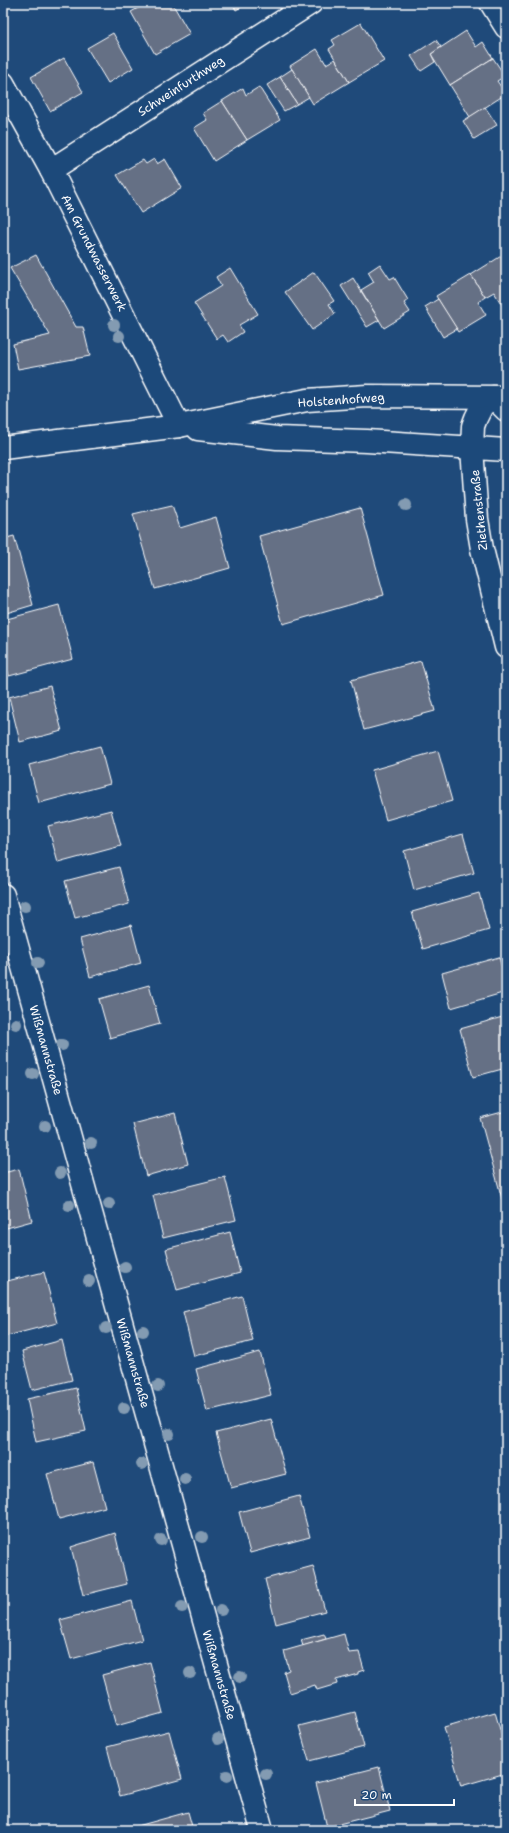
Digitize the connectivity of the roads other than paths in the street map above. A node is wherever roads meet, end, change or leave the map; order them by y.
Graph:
1 (311, 3) edge
2 (491, 3) edge
3 (506, 27) edge
4 (3, 83) edge
5 (51, 170) junction
6 (502, 402) edge
7 (179, 426) junction
8 (3, 448) edge
9 (472, 448) junction
10 (506, 450) edge
11 (506, 647) edge
12 (3, 895) edge
13 (262, 1830) edge

1 - 5 street, Schweinfurthweg
2 - 3 street
4 - 5 street, Am Grundwasserwerk
5 - 7 street, Am Grundwasserwerk
6 - 7 street, Holstenhofweg
6 - 9 street, Ziethenstraße
7 - 8 street, Holstenhofweg
7 - 9 street, Holstenhofweg
9 - 10 street, Holstenhofweg
9 - 11 street, Ziethenstraße
12 - 13 street, Wißmannstraße

